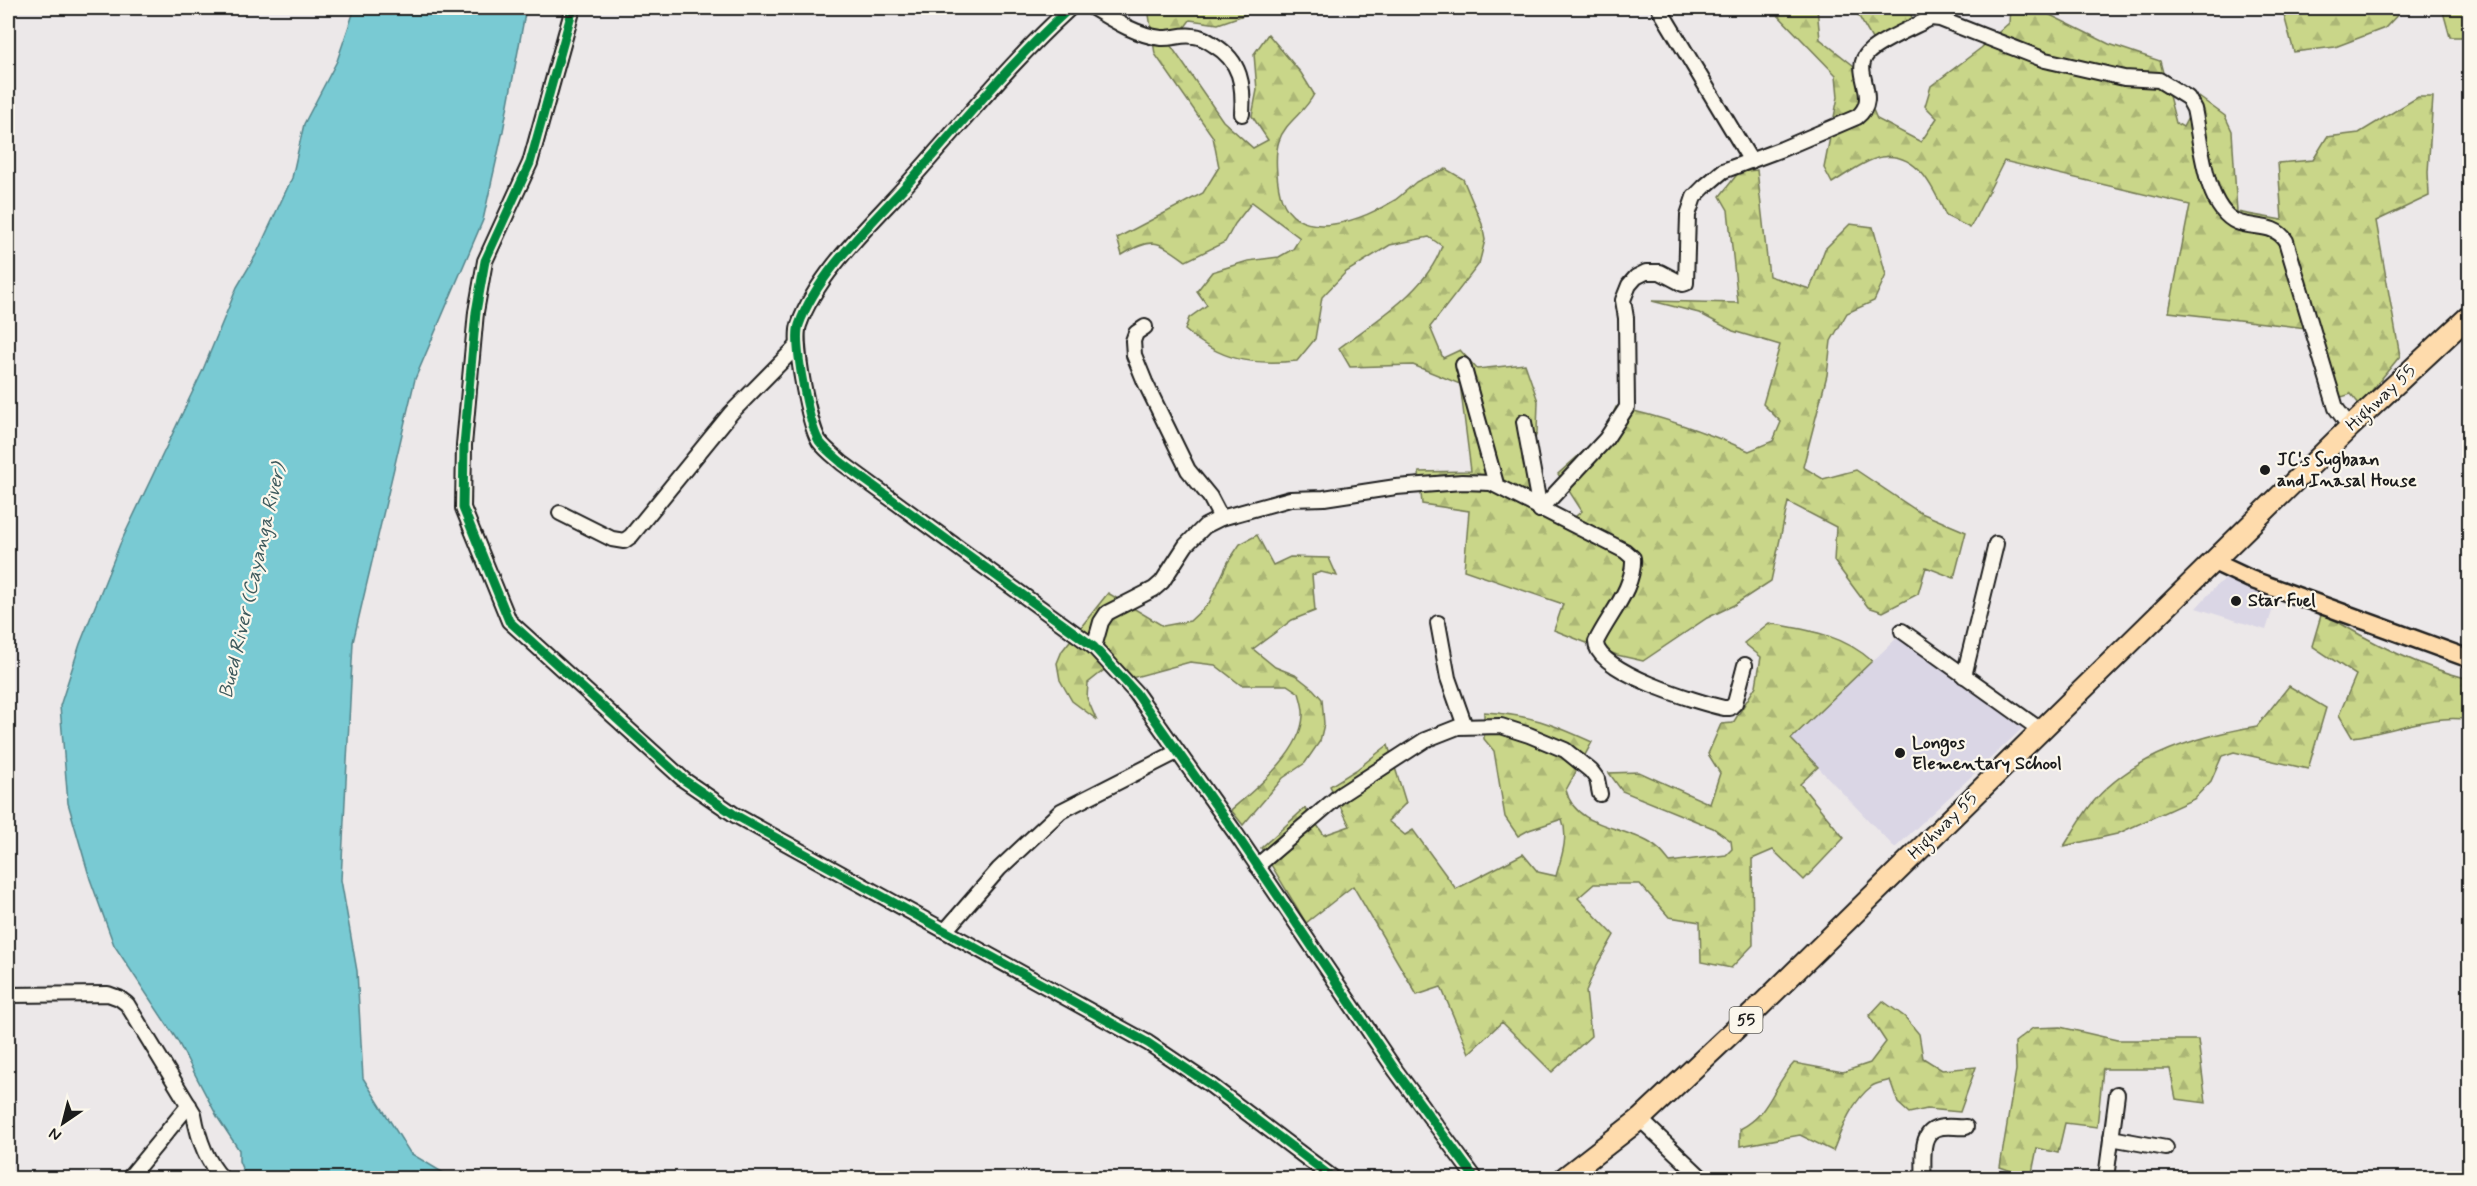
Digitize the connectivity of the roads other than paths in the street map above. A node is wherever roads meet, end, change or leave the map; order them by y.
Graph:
1 (573, 8) edge
2 (1070, 8) edge
3 (1093, 8) edge
4 (1659, 8) edge
5 (1242, 114) dead end
6 (1751, 161) junction
7 (2466, 322) edge
8 (1145, 327) dead end
9 (797, 346) junction
10 (1463, 365) dead end
11 (2343, 417) junction
12 (1524, 422) dead end
13 (1496, 484) junction
14 (1540, 510) junction
15 (560, 513) dead end
16 (1221, 518) junction
17 (1996, 544) dead end
18 (2214, 562) junction
19 (1437, 623) dead end
20 (1902, 631) dead end
21 (1094, 647) junction
22 (2469, 659) edge
23 (1745, 665) dead end
24 (1964, 676) junction
25 (1465, 726) junction
26 (2042, 732) junction
27 (1177, 752) junction
28 (1600, 794) dead end
29 (1257, 866) junction
30 (945, 931) junction
31 (8, 995) edge
32 (2117, 1094) dead end
33 (189, 1105) junction
34 (1640, 1119) junction
35 (1966, 1128) dead end
36 (2110, 1138) junction
37 (2166, 1148) dead end
38 (129, 1179) edge
39 (222, 1179) edge
40 (1333, 1179) edge
41 (1474, 1179) edge
42 (1564, 1179) edge
43 (1702, 1179) edge
44 (1923, 1179) edge
45 (2106, 1179) edge

1 - 30 street
2 - 9 street
3 - 5 street
4 - 6 street
6 - 11 street
6 - 14 street
7 - 11 highway, Highway 55 / 55
8 - 16 street
9 - 15 street
9 - 21 street
10 - 13 street
11 - 18 highway, Highway 55 / 55
12 - 14 street
13 - 14 street
13 - 16 street
14 - 23 street
16 - 21 street
17 - 24 street
18 - 22 main road
18 - 26 highway, Highway 55 / 55
19 - 25 street
20 - 24 street
21 - 27 street
24 - 26 street
25 - 28 street
25 - 29 street
26 - 34 highway, Highway 55 / 55
27 - 29 street
27 - 30 street
29 - 41 street
30 - 40 street
31 - 33 street
32 - 36 street
33 - 38 street
33 - 39 street
34 - 42 highway, Highway 55 / 55
34 - 43 street
35 - 44 street
36 - 37 street
36 - 45 street

